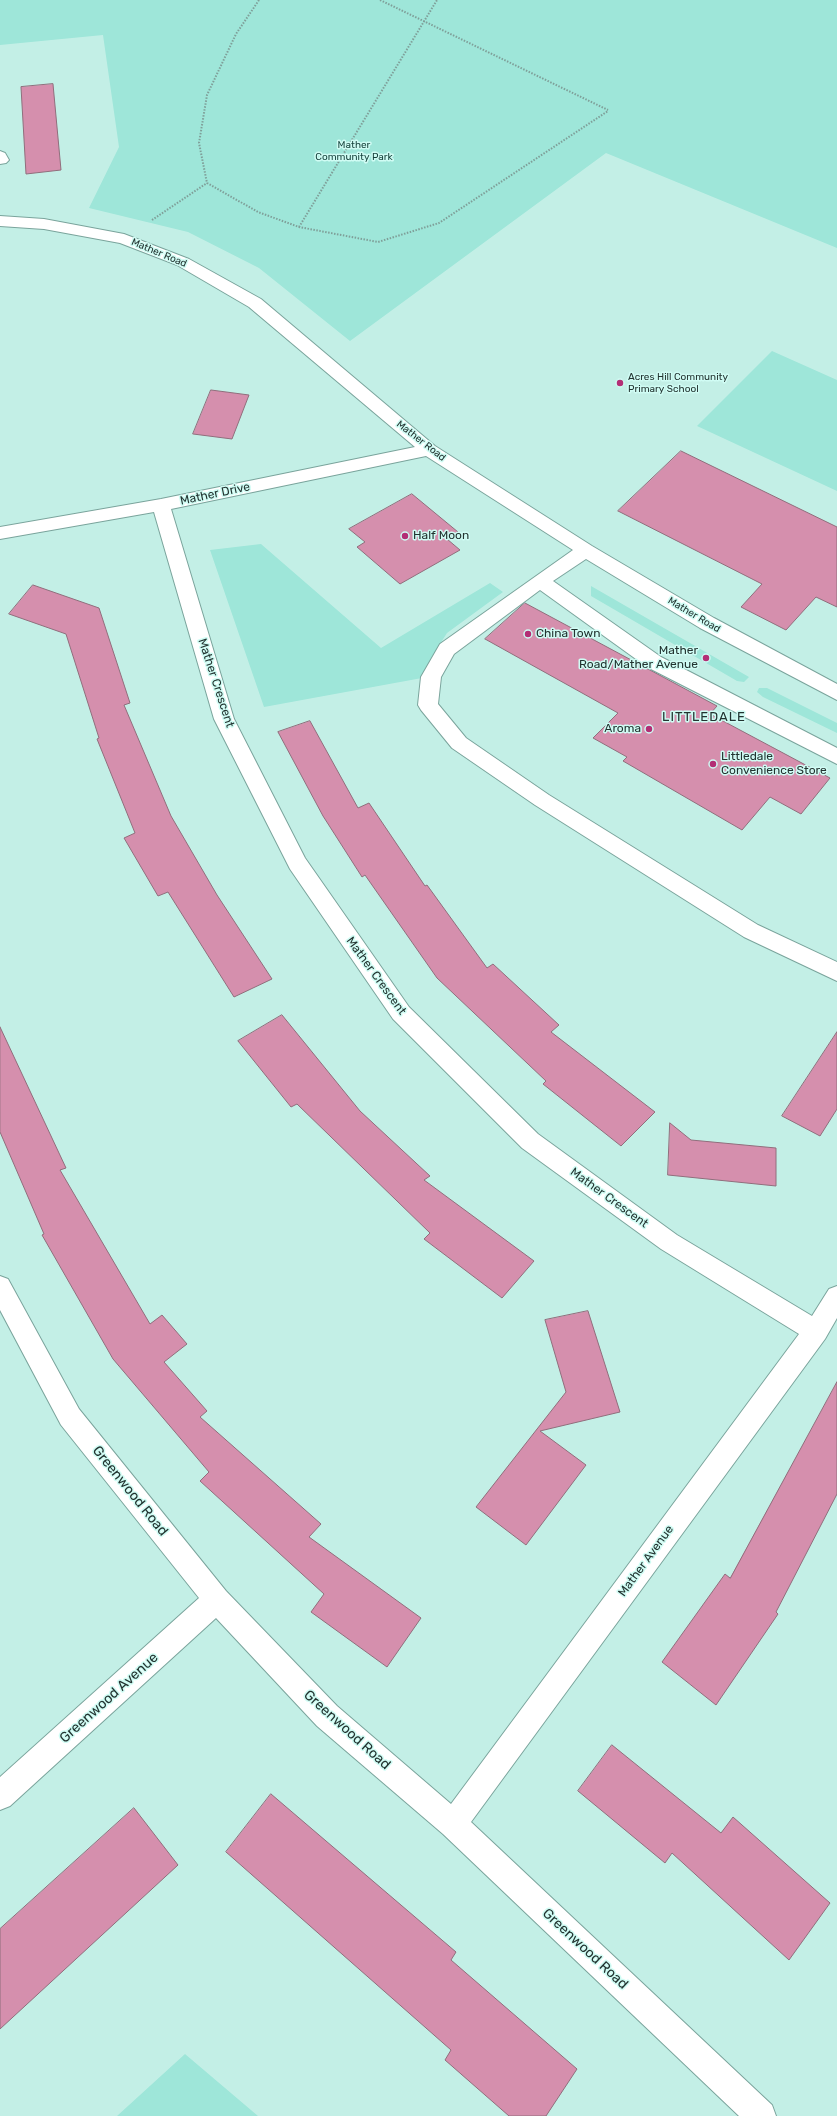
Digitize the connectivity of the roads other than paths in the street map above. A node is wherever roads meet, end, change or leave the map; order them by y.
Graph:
1 (0, 221) edge
2 (430, 450) junction
3 (162, 505) junction
4 (0, 533) edge
5 (586, 550) junction
6 (540, 581) junction
7 (837, 693) edge
8 (837, 757) edge
9 (837, 972) edge
10 (0, 1287) edge
11 (837, 1297) edge
12 (816, 1331) junction
13 (218, 1600) junction
14 (0, 1796) edge
15 (453, 1824) junction
16 (761, 2116) edge

1 - 2 street, Mather Road
2 - 3 street, Mather Drive
2 - 5 street, Mather Road
3 - 4 street, Mather Drive
3 - 12 street, Mather Crescent
5 - 6 street
5 - 7 street, Mather Road
6 - 8 street
6 - 9 street
10 - 13 street, Greenwood Road
11 - 12 street, Mather Avenue
12 - 15 street, Mather Avenue
13 - 14 street, Greenwood Avenue
13 - 15 street, Greenwood Road
15 - 16 street, Greenwood Road

